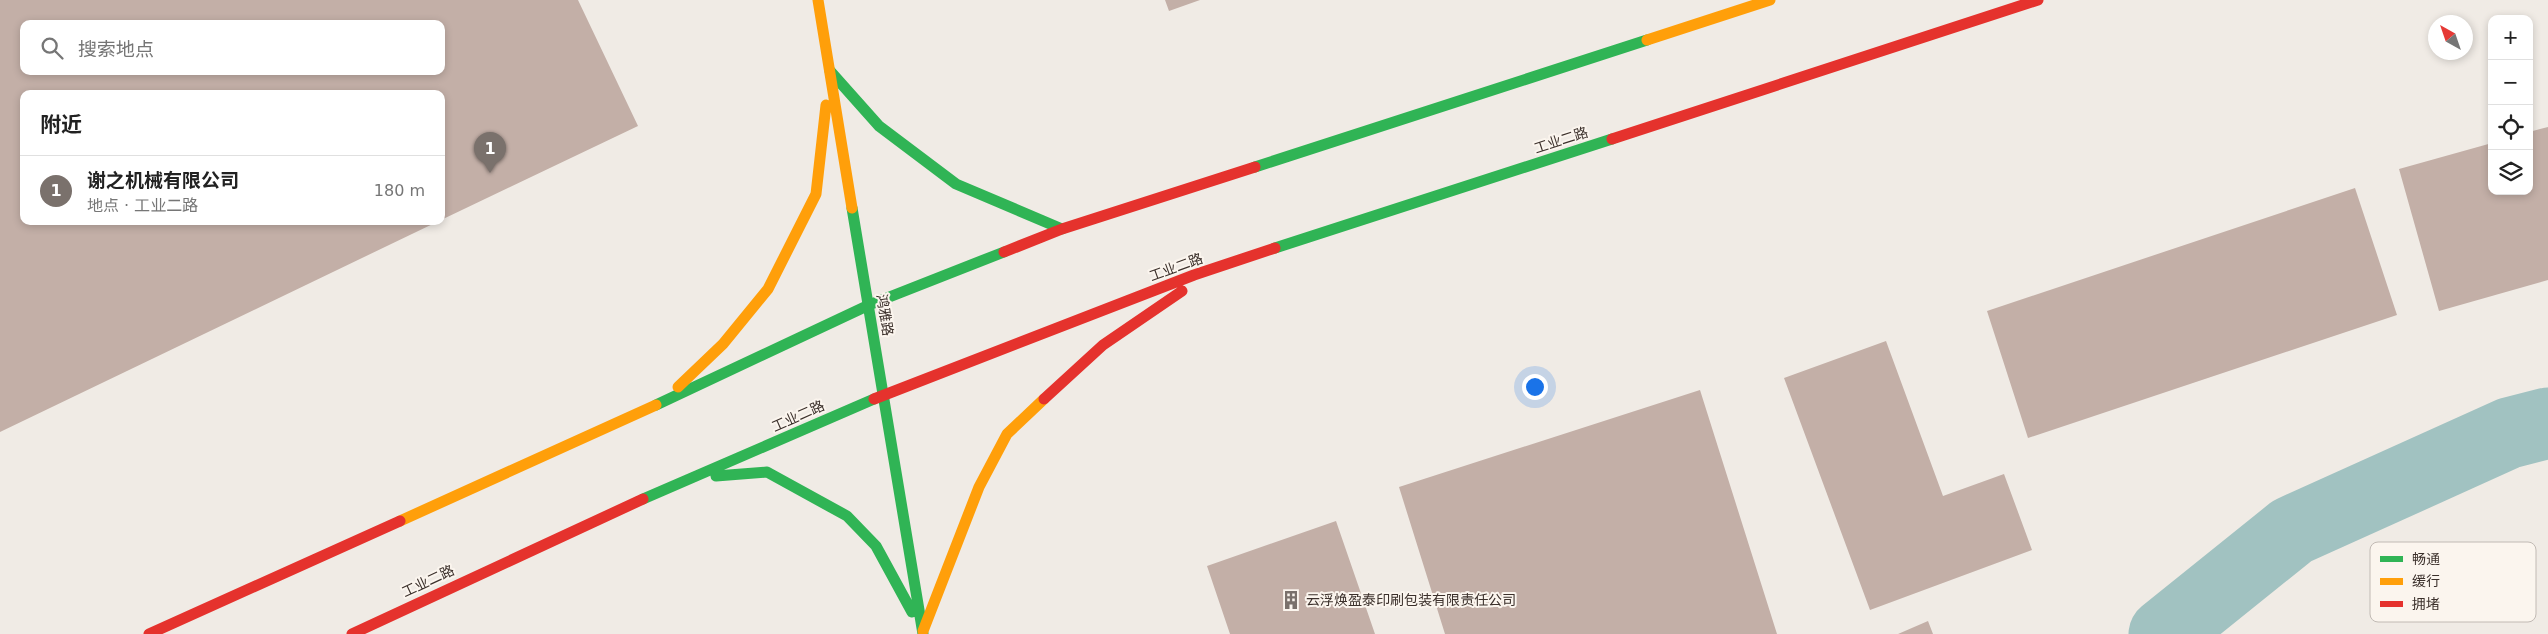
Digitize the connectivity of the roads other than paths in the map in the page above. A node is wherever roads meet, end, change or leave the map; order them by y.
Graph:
1 (818, 0) edge
2 (1770, 0) edge
3 (2038, 0) edge
4 (830, 71) junction
5 (1062, 229) junction
6 (1214, 269) junction
7 (869, 305) junction
8 (883, 395) junction
9 (659, 404) junction
10 (695, 478) junction
11 (923, 632) edge
12 (148, 634) edge
13 (352, 634) edge

1 - 4 street, 鸿雅路
2 - 5 street
3 - 6 street, 工业二路
4 - 5 street
4 - 7 street, 鸿雅路
4 - 9 street
5 - 7 street
6 - 8 street, 工业二路
6 - 11 street
7 - 8 street, 鸿雅路
7 - 9 street
8 - 10 street, 工业二路
8 - 11 street, 鸿雅路
9 - 12 street
10 - 11 street
10 - 13 street, 工业二路

